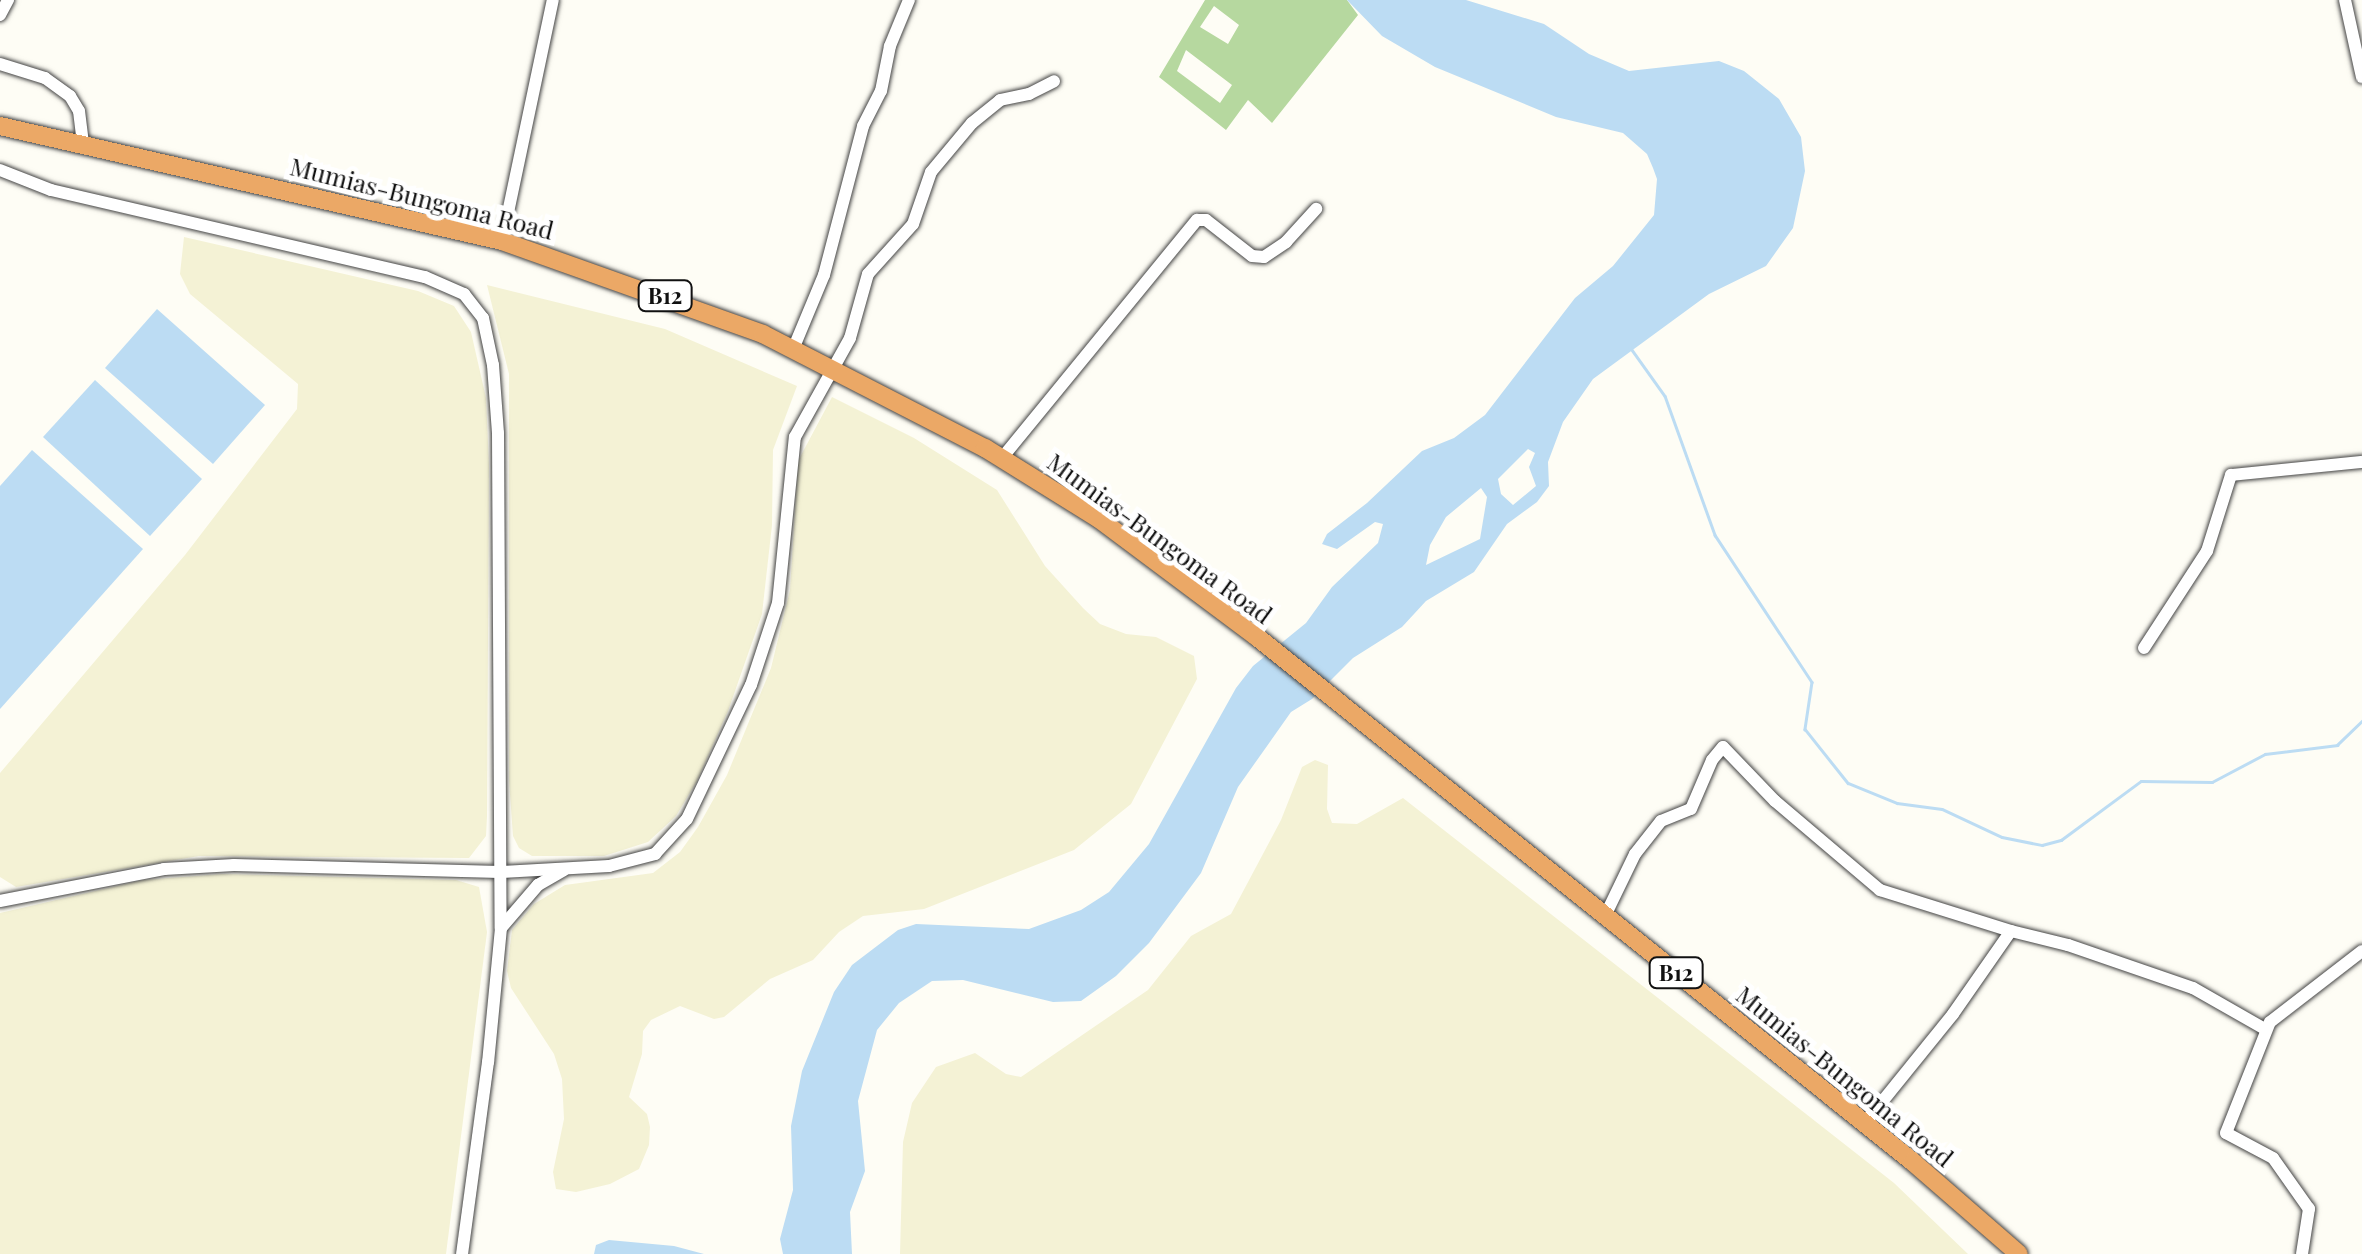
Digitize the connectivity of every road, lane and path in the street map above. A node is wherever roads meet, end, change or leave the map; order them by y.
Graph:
1 (8, 0) edge
2 (554, 0) edge
3 (909, 0) edge
4 (2345, 0) edge
5 (0, 14) edge
6 (0, 64) edge
7 (2362, 77) edge
8 (1054, 81) dead end
9 (0, 126) edge
10 (83, 146) junction
11 (0, 170) edge
12 (1316, 209) dead end
13 (502, 241) junction
14 (794, 348) junction
15 (834, 367) junction
16 (1002, 458) junction
17 (2362, 462) edge
18 (2144, 648) dead end
19 (566, 868) junction
20 (500, 872) junction
21 (0, 901) edge
22 (1605, 916) junction
23 (500, 928) junction
24 (2011, 931) junction
25 (2362, 951) edge
26 (2265, 1030) junction
27 (1864, 1124) junction
28 (462, 1254) edge
29 (2019, 1254) edge
30 (2302, 1254) edge

1 - 5 street
2 - 13 street
3 - 14 street
4 - 7 street
6 - 10 street
8 - 15 street
9 - 10 highway, Mumias-Bungoma Road / B12
10 - 13 highway, Mumias-Bungoma Road / B12
11 - 20 street
12 - 16 street
13 - 14 highway, Mumias-Bungoma Road / B12
14 - 15 highway, Mumias-Bungoma Road / B12
15 - 16 highway, Mumias-Bungoma Road / B12
15 - 19 street
16 - 22 highway, Mumias-Bungoma Road / B12
17 - 18 street
19 - 20 street
19 - 23 street
20 - 21 street
20 - 23 street
22 - 24 street
22 - 27 highway, Mumias-Bungoma Road / B12
23 - 28 street
24 - 26 street
24 - 27 street
25 - 26 street
26 - 30 street
27 - 29 highway, Mumias-Bungoma Road / B12

